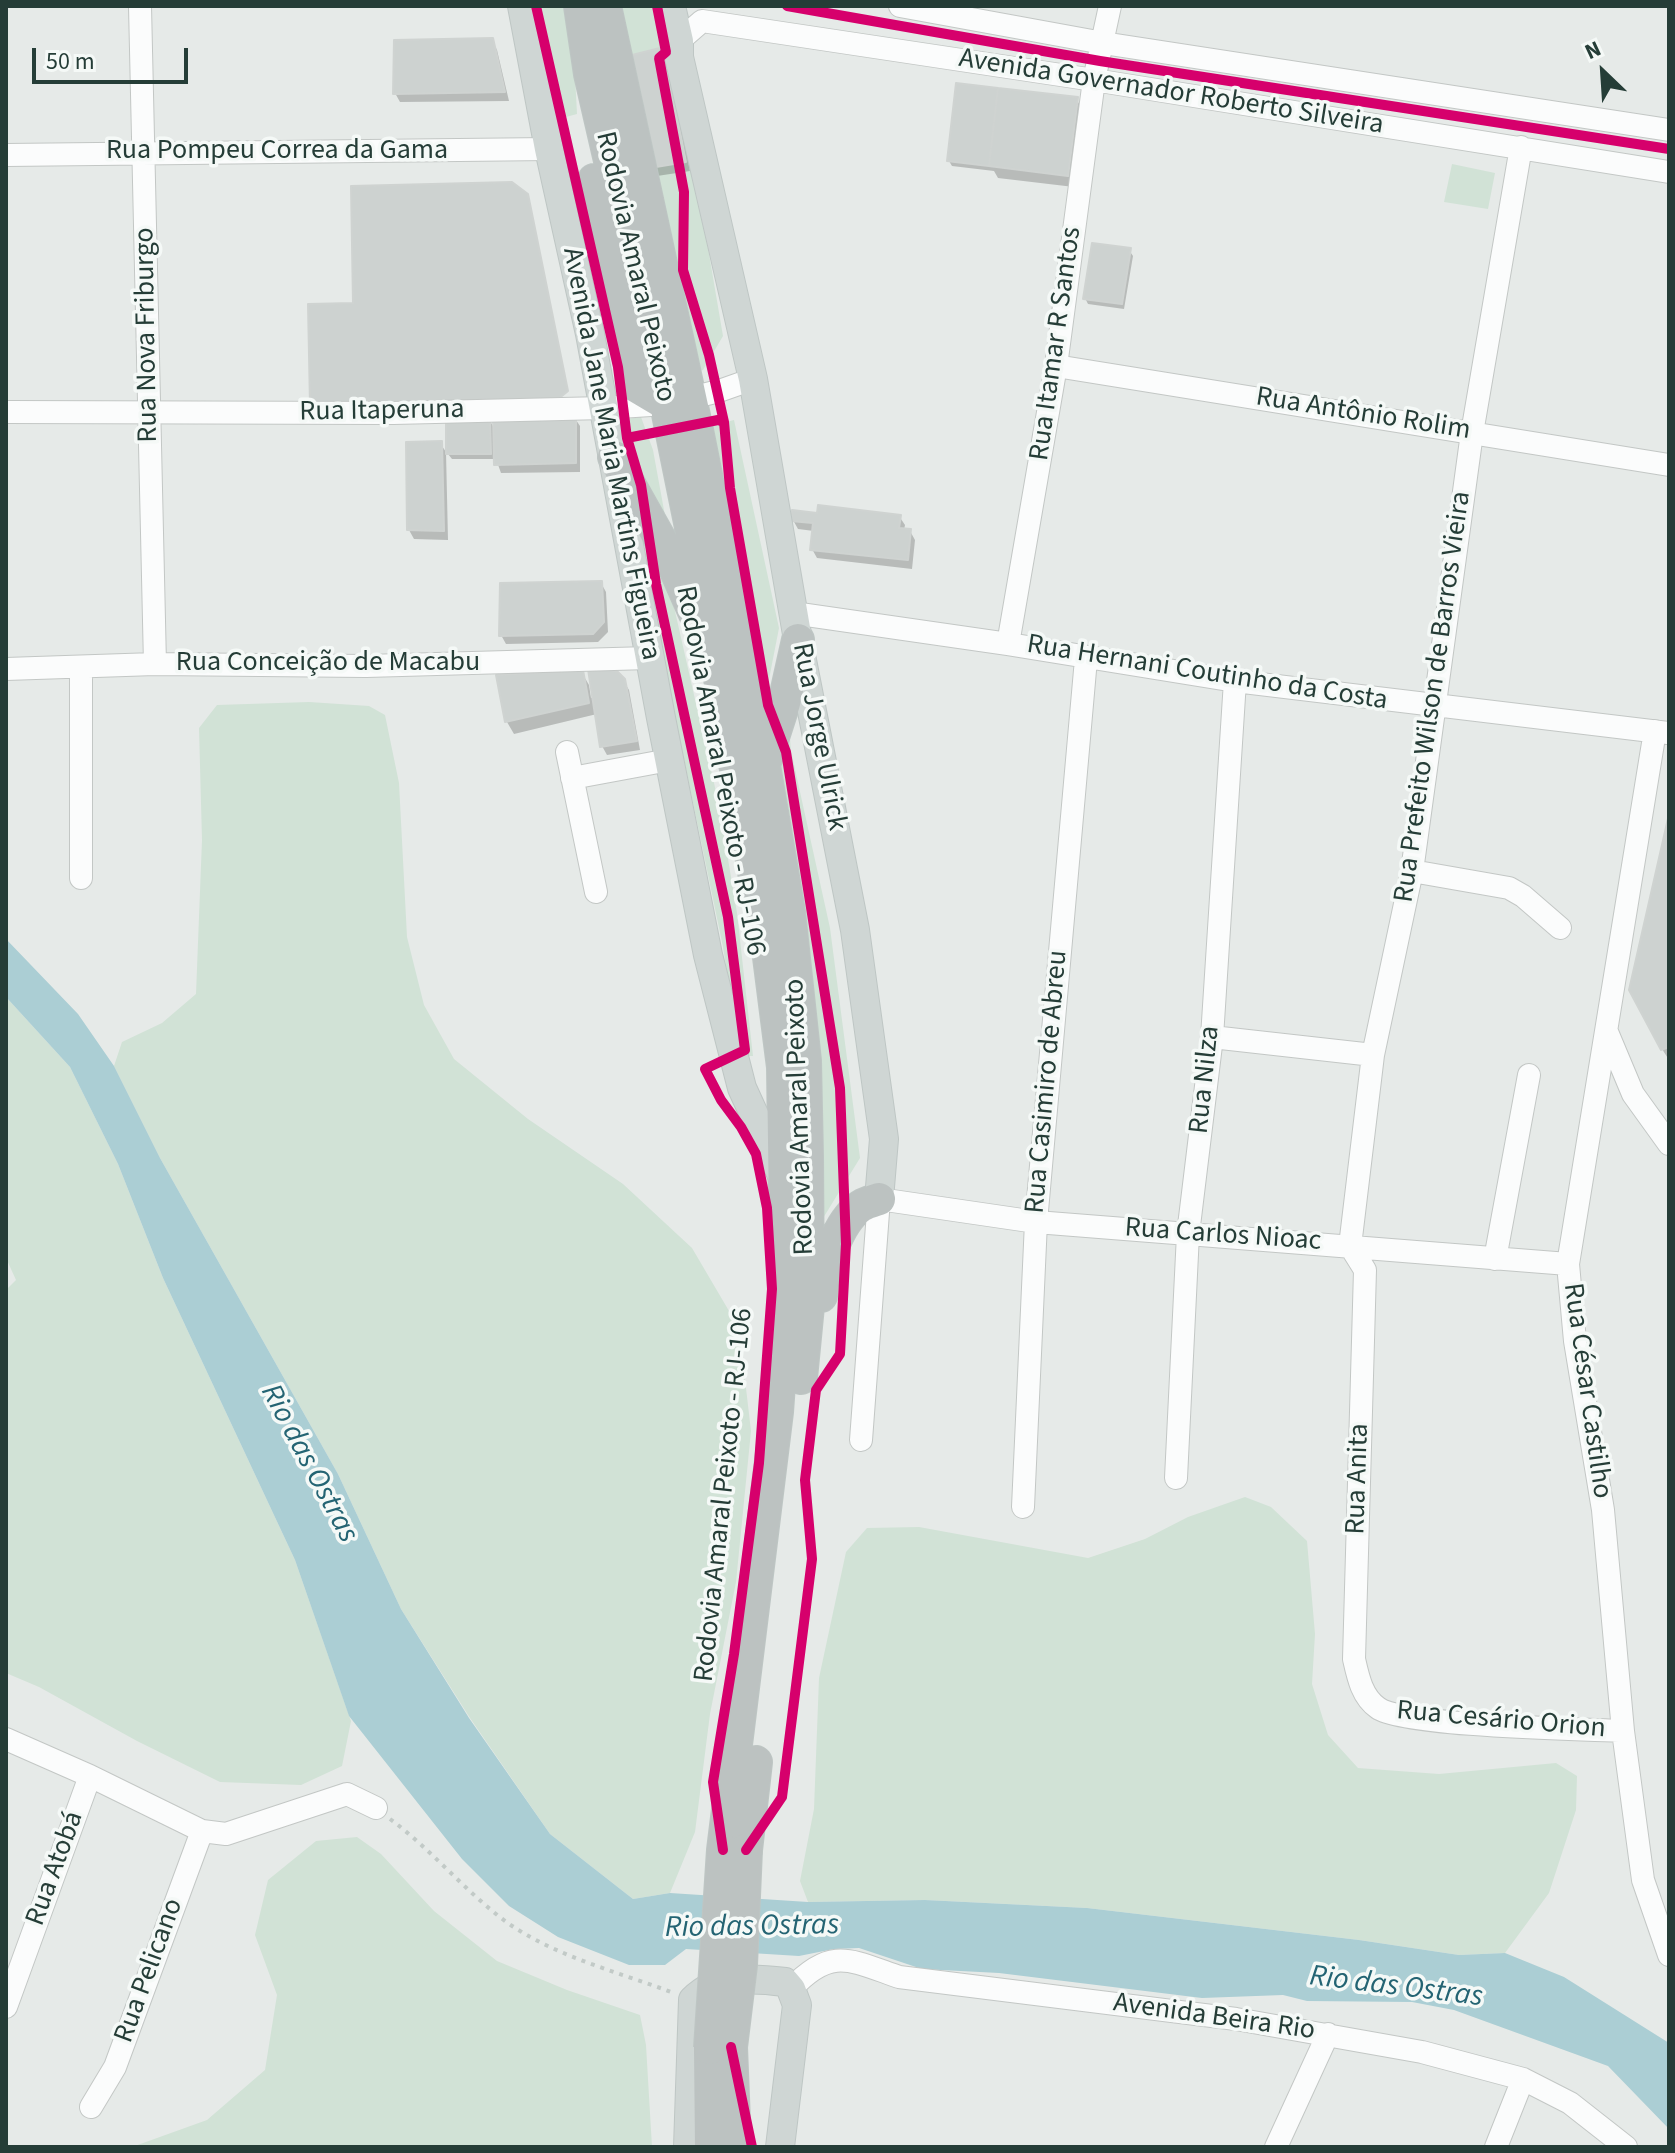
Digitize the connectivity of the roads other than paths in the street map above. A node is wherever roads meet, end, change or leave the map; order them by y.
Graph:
1 (140, 6) edge
2 (522, 6) edge
3 (580, 6) edge
4 (605, 6) edge
5 (671, 6) edge
6 (900, 6) edge
7 (1110, 6) edge
8 (679, 41) junction
9 (1103, 43) junction
10 (1094, 80) junction
11 (1669, 130) edge
12 (1521, 147) junction
13 (549, 149) junction
14 (145, 152) junction
15 (6, 155) edge
16 (1669, 172) edge
17 (1056, 366) junction
18 (753, 379) junction
19 (679, 402) junction
20 (604, 408) junction
21 (6, 412) edge
22 (148, 413) junction
23 (1472, 433) junction
24 (614, 457) junction
25 (1669, 465) edge
26 (796, 626) junction
27 (1008, 644) junction
28 (649, 658) junction
29 (1086, 659) junction
30 (155, 664) junction
31 (81, 668) junction
32 (6, 669) edge
33 (1235, 681) junction
34 (722, 689) junction
35 (1435, 707) junction
36 (1662, 732) edge
37 (567, 752) dead end
38 (669, 760) junction
39 (764, 765) junction
40 (572, 778) junction
41 (1412, 871) junction
42 (81, 878) dead end
43 (596, 892) dead end
44 (1560, 928) dead end
45 (1607, 1031) junction
46 (1212, 1037) junction
47 (1373, 1055) junction
48 (783, 1067) junction
49 (1529, 1075) dead end
50 (742, 1088) junction
51 (1669, 1144) edge
52 (784, 1180) junction
53 (879, 1199) junction
54 (1036, 1222) junction
55 (1188, 1234) junction
56 (1350, 1246) junction
57 (1495, 1259) junction
58 (1568, 1264) junction
59 (801, 1380) junction
60 (861, 1440) dead end
61 (1176, 1478) dead end
62 (1023, 1507) dead end
63 (1379, 1709) joint
64 (1623, 1731) junction
65 (6, 1739) edge
66 (90, 1776) junction
67 (376, 1808) road end
68 (202, 1831) junction
69 (735, 1850) junction
70 (1669, 1955) edge
71 (791, 1989) junction
72 (6, 2007) edge
73 (1328, 2034) junction
74 (721, 2048) junction
75 (1523, 2079) junction
76 (91, 2107) dead end
77 (688, 2147) edge
78 (711, 2147) edge
79 (735, 2147) edge
80 (780, 2147) edge
81 (1276, 2147) edge
82 (1496, 2147) edge
83 (1626, 2147) edge

1 - 14 street, Rua Nova Friburgo
2 - 13 main road, Avenida Jane Maria Martins Figueira
3 - 19 highway
4 - 19 highway, Rodovia Amaral Peixoto
5 - 8 main road, Rua Jorge Ulrick
6 - 9 street, Avenida Governador Roberto Silveira
7 - 9 street, Rua Itamar R Santos
8 - 10 street, Avenida Governador Roberto Silveira
8 - 18 main road, Rua Jorge Ulrick
9 - 10 street, Rua Itamar R Santos
9 - 11 street, Avenida Governador Roberto Silveira
10 - 12 street, Avenida Governador Roberto Silveira
10 - 17 street, Rua Itamar R Santos
12 - 16 street, Avenida Governador Roberto Silveira
12 - 23 street, Rua Prefeito Wilson de Barros Vieira
13 - 14 street, Rua Pompeu Correa da Gama
13 - 20 main road, Avenida Jane Maria Martins Figueira
14 - 15 street, Rua Pompeu Correa da Gama
14 - 22 street, Rua Nova Friburgo
17 - 23 street, Rua Antônio Rolim
17 - 27 street, Rua Itamar R Santos
18 - 19 street, Rua Itaperuna
18 - 26 main road, Rua Jorge Ulrick
19 - 20 street, Rua Itaperuna
19 - 34 highway, Rodovia Amaral Peixoto
19 - 39 highway, Rodovia Amaral Peixoto
20 - 22 street, Rua Itaperuna
20 - 24 main road, Avenida Jane Maria Martins Figueira
21 - 22 street, Rua Itaperuna
22 - 30 street, Rua Nova Friburgo
23 - 25 street, Rua Antônio Rolim
23 - 35 street, Rua Prefeito Wilson de Barros Vieira
24 - 28 main road, Avenida Jane Maria Martins Figueira
24 - 34 highway
26 - 27 street, Rua Hernani Coutinho da Costa
26 - 39 highway
26 - 53 main road, Rua Jorge Ulrick
27 - 29 street, Rua Hernani Coutinho da Costa
28 - 30 street, Rua Conceição de Macabu
28 - 38 main road, Avenida Jane Maria Martins Figueira
29 - 33 street, Rua Hernani Coutinho da Costa
29 - 54 street, Rua Casimiro de Abreu
30 - 31 street, Rua Conceição de Macabu
31 - 32 street, Rua Conceição de Macabu
31 - 42 street
33 - 35 street, Rua Hernani Coutinho da Costa
33 - 46 street, Rua Nilza
34 - 48 highway, Rodovia Amaral Peixoto
35 - 36 street, Rua Hernani Coutinho da Costa
35 - 41 street, Rua Prefeito Wilson de Barros Vieira
36 - 45 street, Rua César Castilho
37 - 40 street
38 - 40 street
38 - 50 main road, Avenida Jane Maria Martins Figueira
39 - 59 highway, Rodovia Amaral Peixoto
40 - 43 street
41 - 44 street
41 - 47 street, Rua Prefeito Wilson de Barros Vieira
45 - 51 street
45 - 58 street, Rua César Castilho
46 - 47 street
46 - 55 street, Rua Nilza
47 - 56 street, Rua Prefeito Wilson de Barros Vieira
48 - 50 main road
48 - 52 highway, Rodovia Amaral Peixoto
49 - 57 street
50 - 52 main road, Avenida Jane Maria Martins Figueira
52 - 69 highway, Rodovia Amaral Peixoto
53 - 54 street, Rua Carlos Nioac
53 - 59 highway
53 - 60 street, Rua Jorge Ulrick
54 - 55 street, Rua Carlos Nioac
54 - 62 street, Rua Casimiro de Abreu
55 - 56 street, Rua Carlos Nioac
55 - 61 street, Rua Nilza
56 - 57 street, Rua Carlos Nioac
56 - 63 street, Rua Anita
57 - 58 street, Rua Carlos Nioac
58 - 64 street, Rua César Castilho
59 - 69 highway, Rodovia Amaral Peixoto
63 - 64 street, Rua Cesário Orion
64 - 70 street, Rua César Castilho
65 - 66 street
66 - 68 street
66 - 72 street, Rua Atobá
67 - 68 street
68 - 76 street, Rua Pelicano
69 - 74 highway, Rodovia Amaral Peixoto, bridge
71 - 73 street, Avenida Beira Rio
71 - 77 main road
71 - 80 main road
73 - 75 street, Avenida Beira Rio
73 - 81 street
74 - 78 highway, Rodovia Amaral Peixoto
74 - 79 highway, Rodovia Amaral Peixoto
75 - 82 street
75 - 83 street, Avenida Beira Rio

